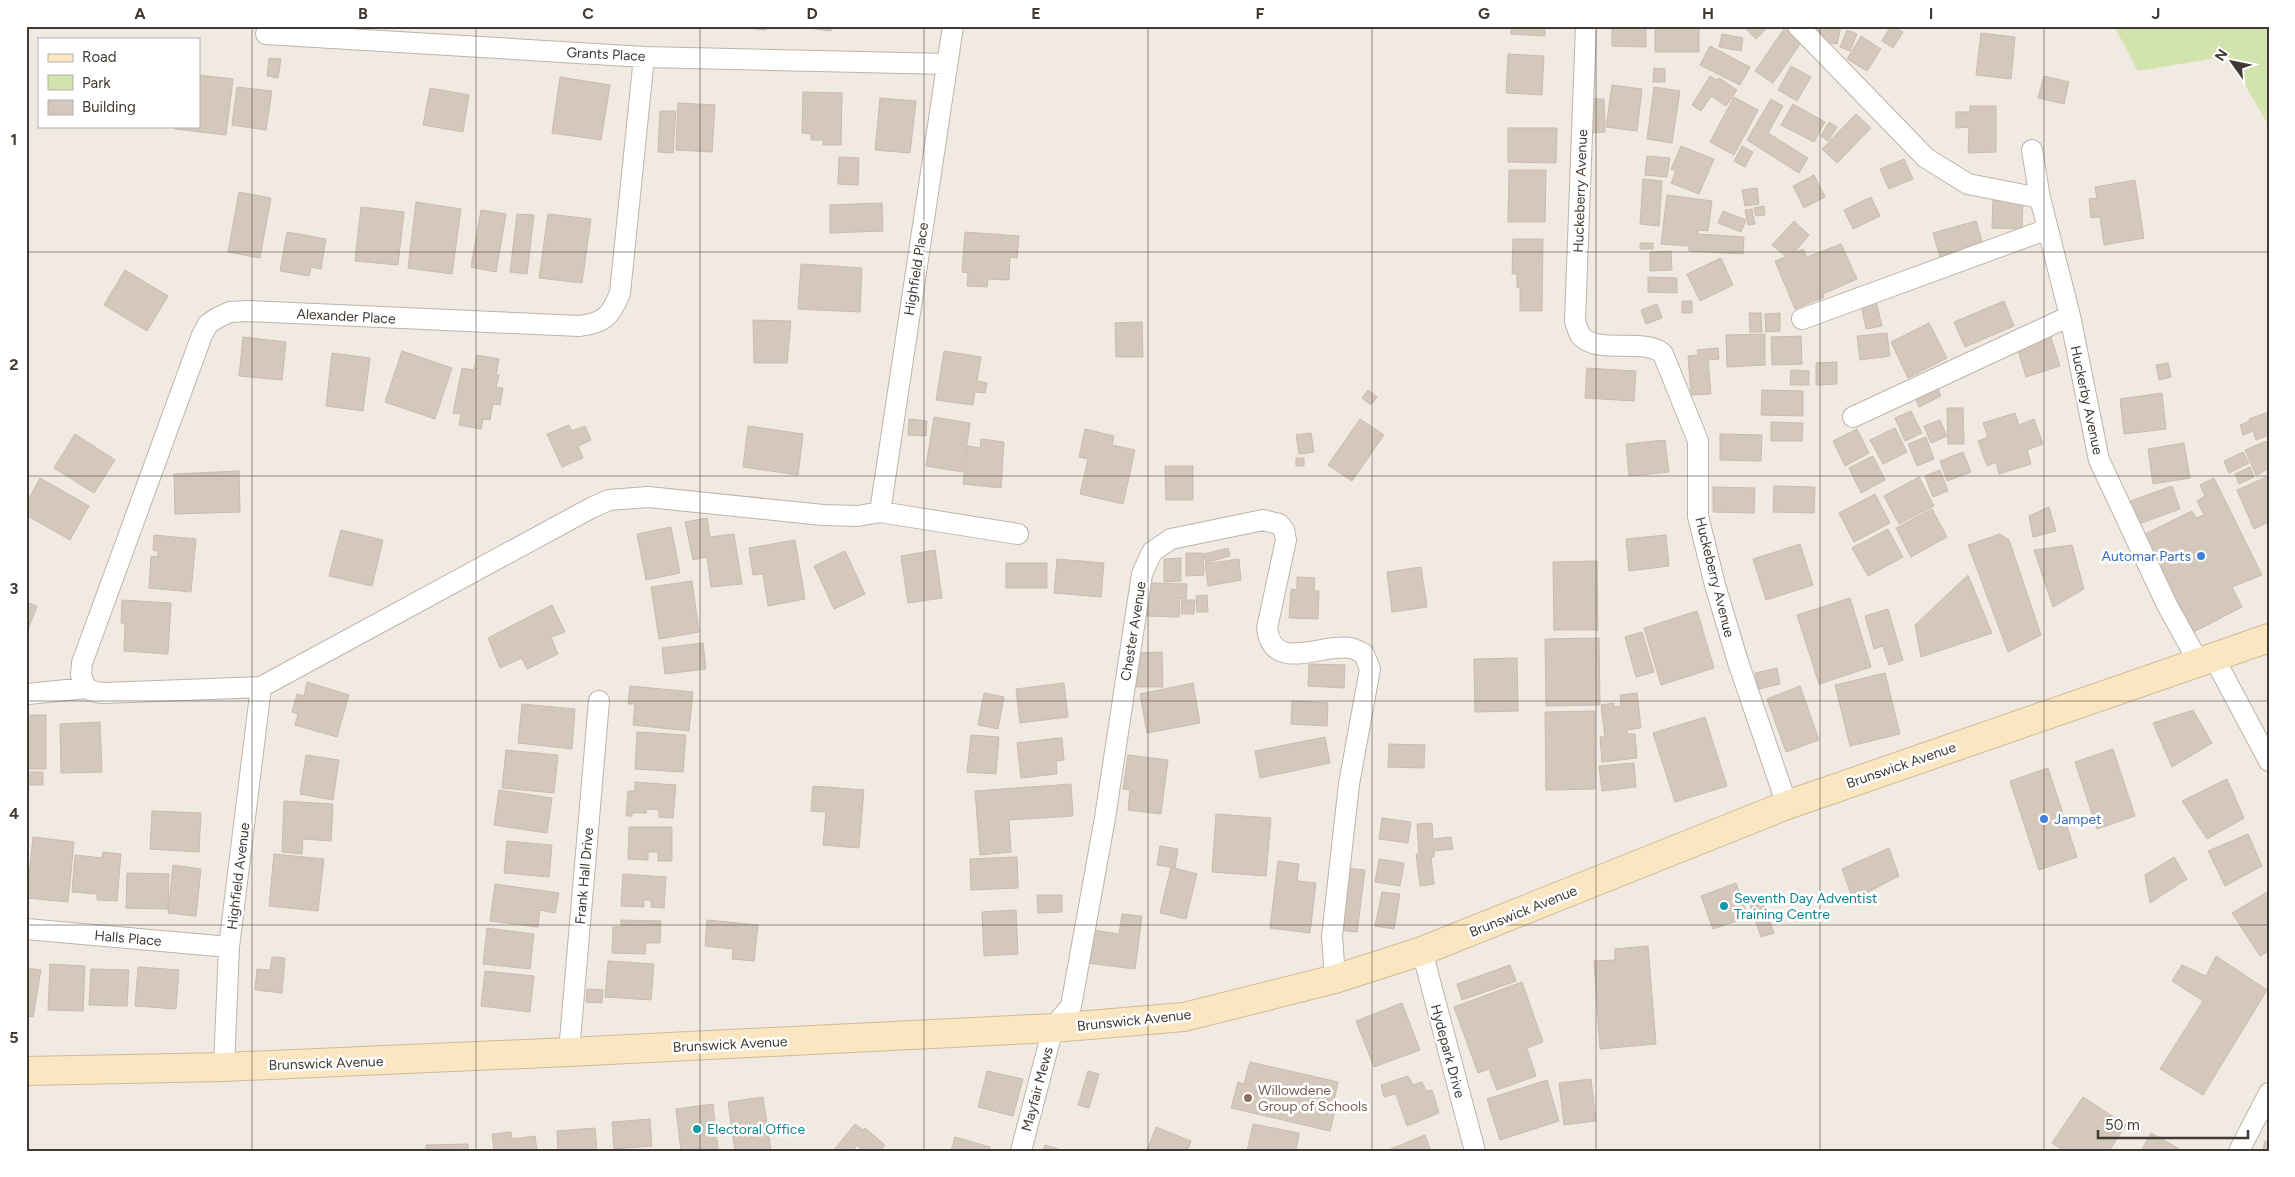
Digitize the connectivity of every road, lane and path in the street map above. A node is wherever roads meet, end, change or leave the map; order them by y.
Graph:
1 (953, 26) edge
2 (1586, 26) edge
3 (1798, 26) edge
4 (266, 34) dead end
5 (419, 34) edge
6 (644, 56) junction
7 (947, 64) junction
8 (2032, 150) dead end
9 (2040, 198) junction
10 (2048, 229) junction
11 (2070, 316) junction
12 (1802, 319) dead end
13 (1852, 417) dead end
14 (880, 512) junction
15 (1018, 534) dead end
16 (2269, 638) edge
17 (2205, 659) junction
18 (262, 687) junction
19 (86, 688) junction
20 (28, 694) dead end
21 (599, 700) dead end
22 (2269, 762) edge
23 (1787, 805) junction
24 (26, 929) edge
25 (229, 948) junction
26 (1422, 951) junction
27 (1335, 979) junction
28 (1054, 1028) junction
29 (569, 1052) junction
30 (224, 1067) junction
31 (26, 1071) edge
32 (2269, 1092) edge
33 (1021, 1151) edge
34 (1475, 1151) edge
35 (2239, 1151) edge

1 - 7 street, Highfield Place
2 - 23 street, Huckeberry Avenue
3 - 9 street
4 - 5 street, Grants Place
5 - 6 street, Grants Place
6 - 7 street, Grants Place
6 - 19 street, Alexander Place
7 - 14 street, Highfield Place
8 - 9 street, Huckerby Avenue
9 - 10 street, Huckerby Avenue
10 - 11 street, Huckerby Avenue
10 - 12 street
11 - 13 street
11 - 17 street, Huckerby Avenue
14 - 15 street
14 - 18 street
16 - 17 main road, Brunswick Avenue
17 - 22 street, Huckerby Avenue
17 - 23 main road, Brunswick Avenue
18 - 19 street
18 - 25 street, Highfield Avenue
19 - 20 street
21 - 29 street, Frank Hall Drive
23 - 26 main road, Brunswick Avenue
24 - 25 street, Halls Place
25 - 30 street, Highfield Avenue
26 - 27 main road, Brunswick Avenue
26 - 34 street, Hydepark Drive
27 - 28 main road, Brunswick Avenue
27 - 28 street, Chester Avenue
28 - 29 main road, Brunswick Avenue
28 - 33 street, Mayfair Mews
29 - 30 main road, Brunswick Avenue
30 - 31 main road, Brunswick Avenue
32 - 35 street

